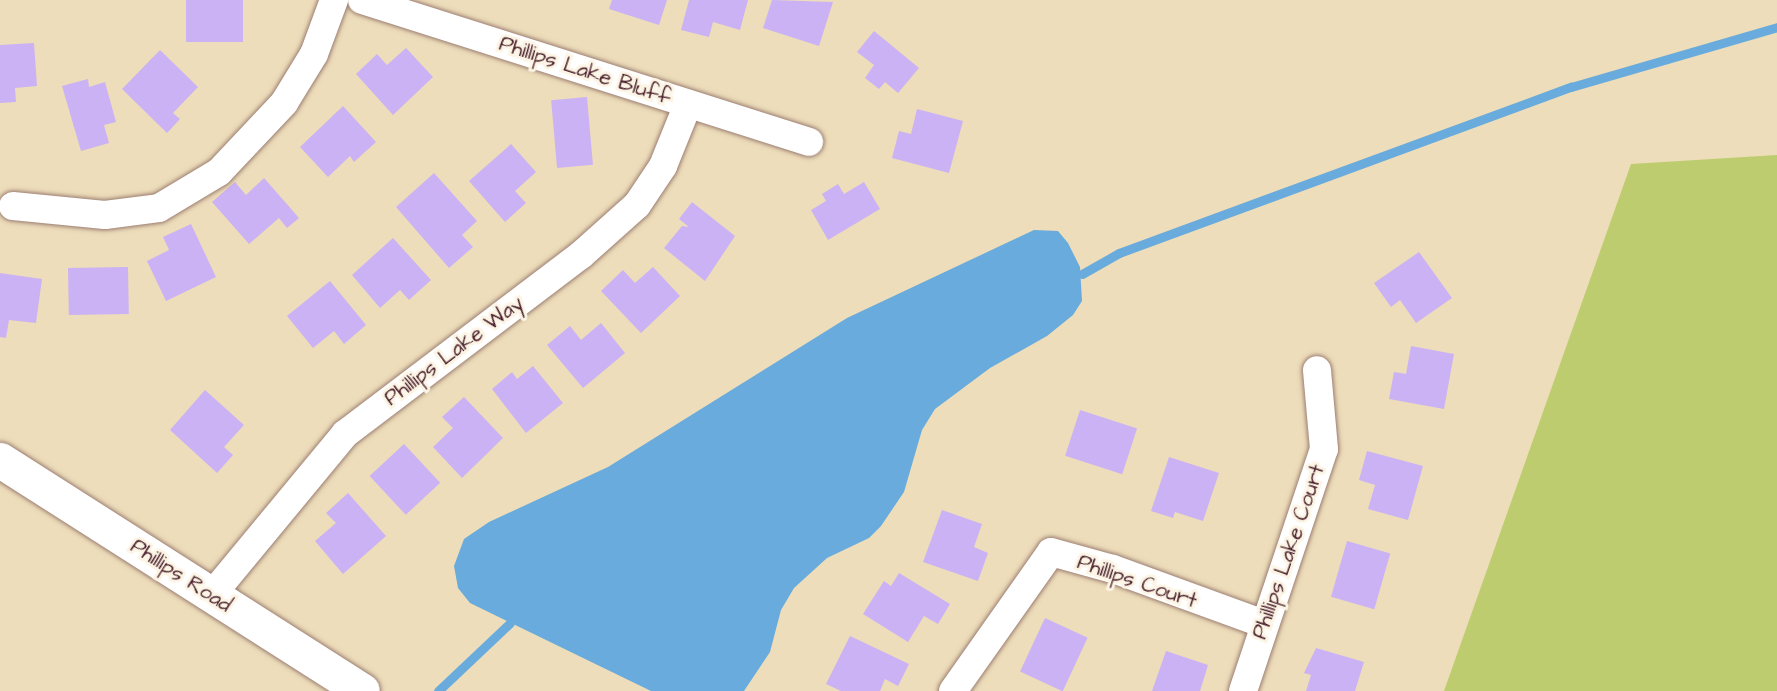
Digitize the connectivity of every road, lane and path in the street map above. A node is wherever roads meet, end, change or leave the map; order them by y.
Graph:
1 (334, 0) edge
2 (362, 0) edge
3 (688, 104) junction
4 (808, 142) dead end
5 (13, 206) dead end
6 (1317, 370) dead end
7 (0, 460) edge
8 (211, 596) junction
9 (1264, 624) junction
10 (362, 691) edge
11 (953, 691) edge
12 (1243, 691) edge

1 - 5 street
2 - 3 street, Phillips Lake Bluff
3 - 4 street, Phillips Lake Bluff
3 - 8 street, Phillips Lake Way
6 - 9 street, Phillips Lake Court
7 - 8 street, Phillips Road
8 - 10 street, Phillips Road
9 - 11 street, Phillips Court
9 - 12 street, Phillips Lake Court

